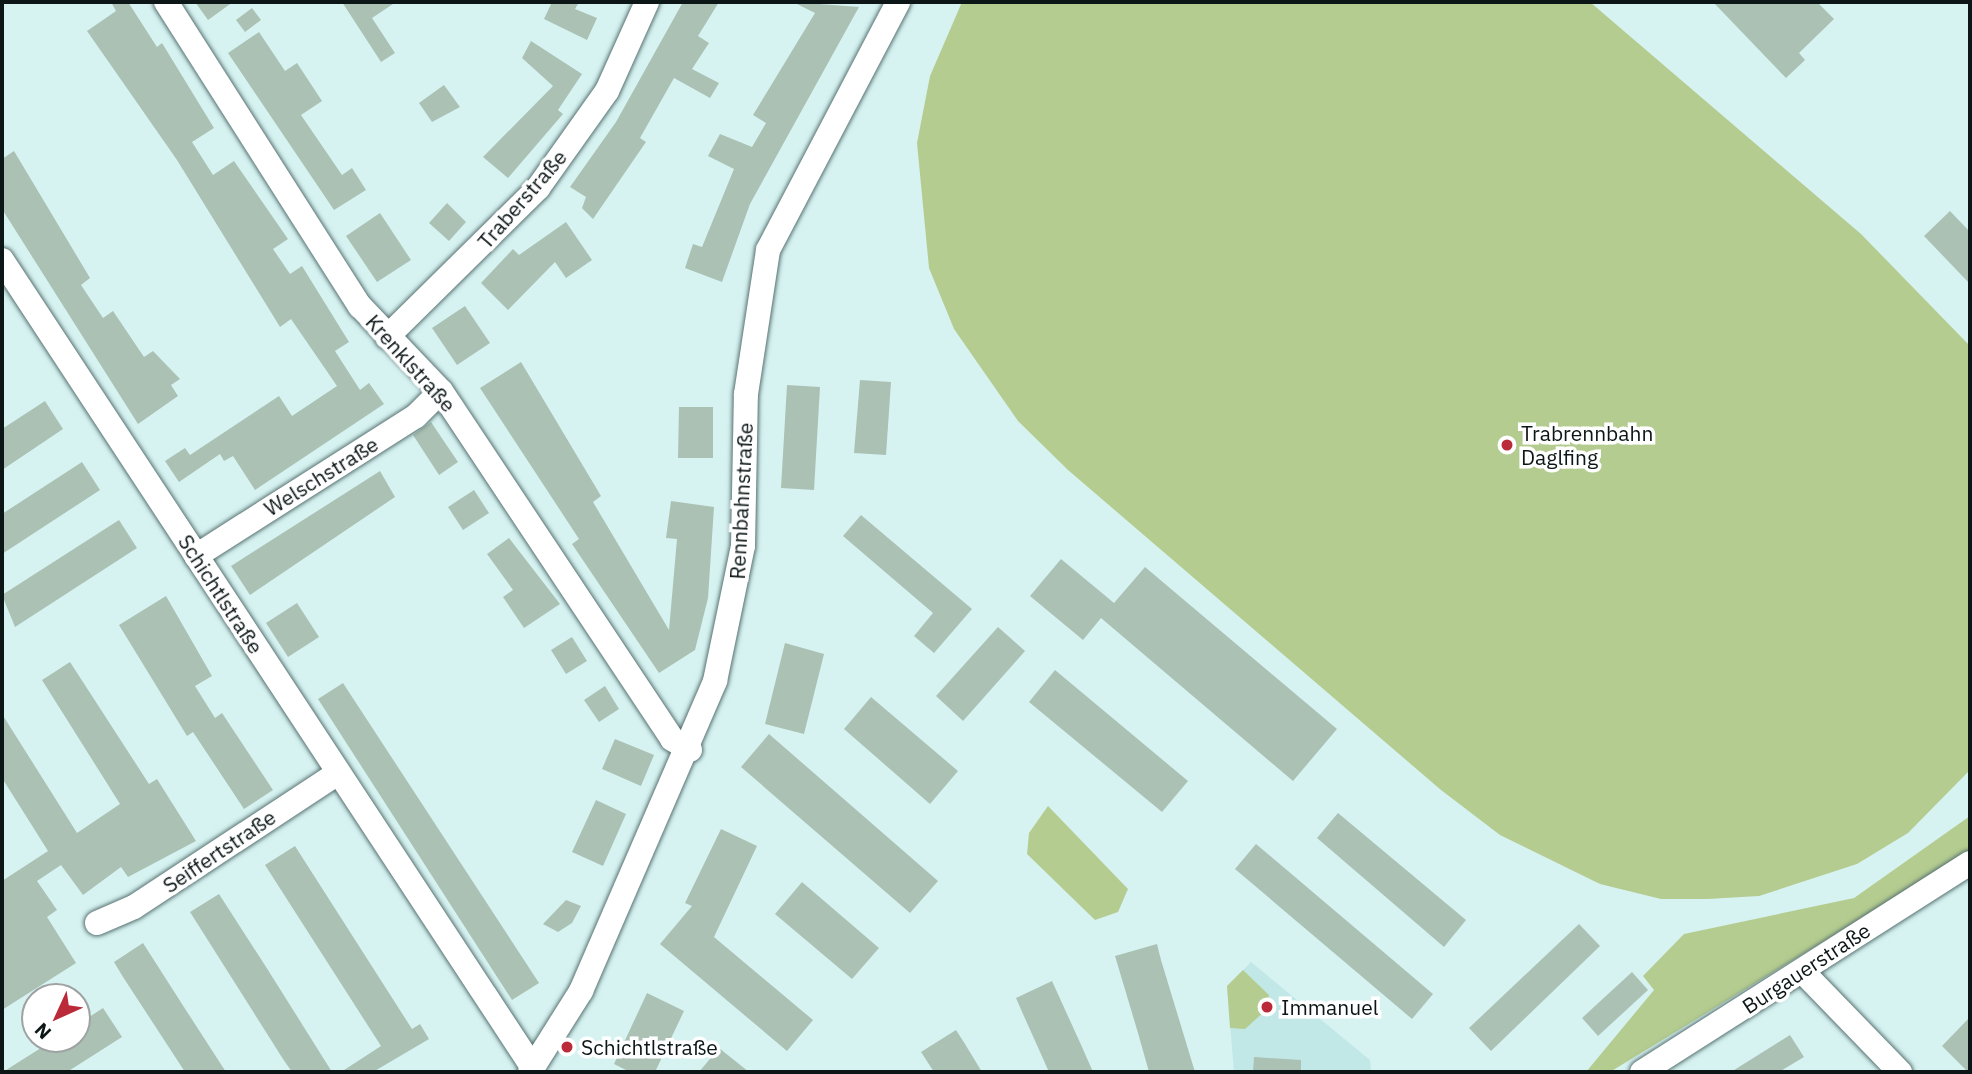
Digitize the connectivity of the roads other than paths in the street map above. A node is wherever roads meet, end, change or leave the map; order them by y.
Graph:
1 (166, 2) edge
2 (648, 2) edge
3 (898, 2) edge
4 (2, 261) edge
5 (387, 337) junction
6 (441, 391) junction
7 (196, 556) junction
8 (690, 750) junction
9 (338, 773) junction
10 (1970, 863) edge
11 (97, 923) dead end
12 (1802, 971) junction
13 (531, 1070) edge
14 (1642, 1072) edge
15 (1900, 1072) edge

1 - 5 street, Krenklstraße
2 - 5 street, Traberstraße
3 - 8 street, Rennbahnstraße
4 - 7 street, Schichtlstraße
5 - 6 street, Krenklstraße
6 - 7 street, Welschstraße
6 - 8 street, Krenklstraße
7 - 9 street, Schichtlstraße
8 - 13 street, Rennbahnstraße
9 - 11 street, Seiffertstraße
9 - 13 street, Schichtlstraße
10 - 12 street, Burgauerstraße
12 - 14 street, Burgauerstraße
12 - 15 street

